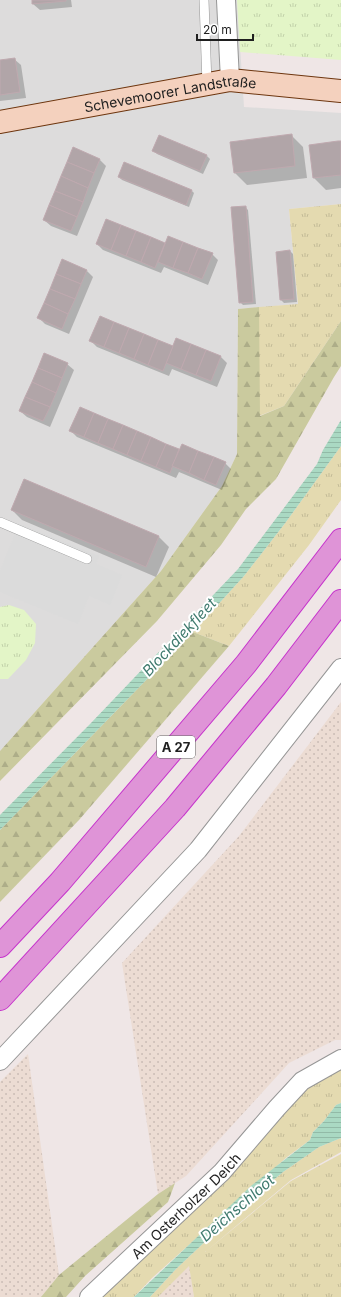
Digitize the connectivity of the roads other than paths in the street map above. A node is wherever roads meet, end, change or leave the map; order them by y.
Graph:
1 (204, 0) edge
2 (226, 0) edge
3 (230, 80) junction
4 (207, 84) junction
5 (341, 91) edge
6 (0, 122) edge
7 (0, 522) edge
8 (341, 540) edge
9 (87, 559) dead end
10 (341, 601) edge
11 (341, 668) edge
12 (0, 946) edge
13 (0, 999) edge
14 (341, 1059) edge
15 (0, 1061) edge
16 (89, 1297) edge

1 - 4 lane
2 - 3 street
3 - 4 street, Schevemoorer Landstraße
3 - 5 street, Schevemoorer Landstraße
4 - 6 street, Schevemoorer Landstraße
7 - 9 lane
8 - 12 highway, A 27
10 - 13 highway, A 27
11 - 15 street
14 - 16 street, Am Osterholzer Deich

